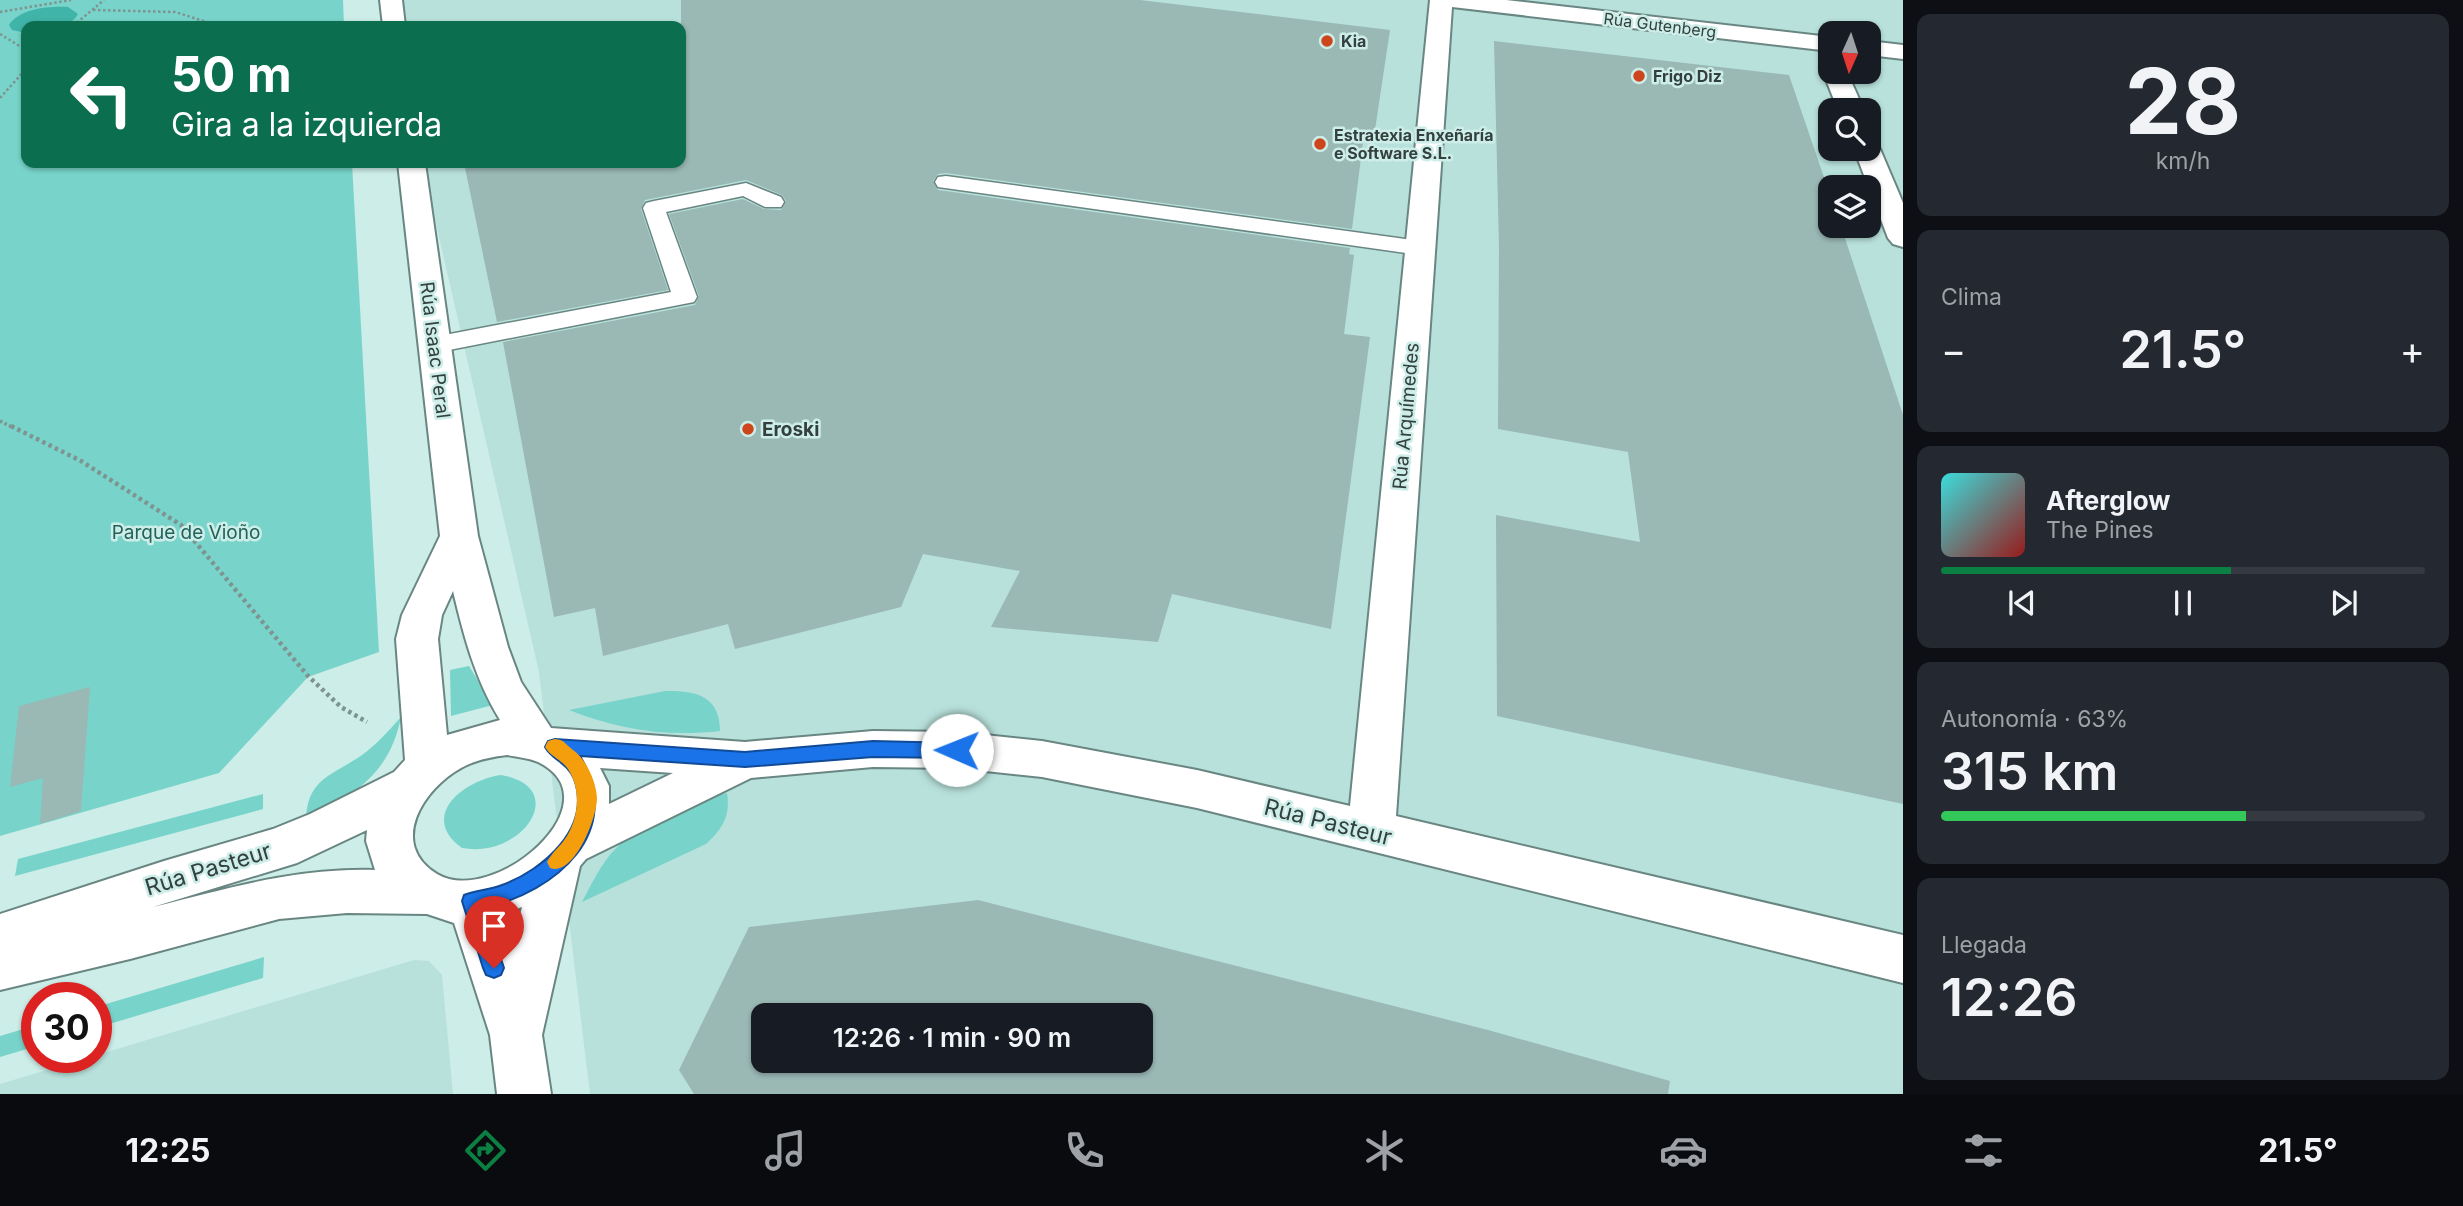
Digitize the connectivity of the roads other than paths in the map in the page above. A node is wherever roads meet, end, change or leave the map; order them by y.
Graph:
1 (391, 0) edge
2 (1441, 0) edge
3 (1447, 0) edge
4 (393, 21) edge
5 (1818, 48) edge
6 (1881, 49) edge
7 (1903, 52) edge
8 (1872, 161) edge
9 (412, 168) edge
10 (946, 182) dead end
11 (773, 202) dead end
12 (1903, 238) edge
13 (1420, 248) junction
14 (434, 345) junction
15 (459, 536) junction
16 (544, 743) junction
17 (745, 760) junction
18 (419, 776) junction
19 (1371, 832) junction
20 (565, 853) junction
21 (449, 897) junction
22 (0, 937) edge
23 (1903, 959) edge
24 (0, 966) edge
25 (516, 1035) junction
26 (524, 1094) edge

1 - 4 street
2 - 13 street, Rúa Arquímedes
3 - 5 street, Rúa Gutenberg
6 - 7 street
8 - 12 street
9 - 14 street, Rúa Isaac Peral
10 - 13 lane
11 - 14 lane
13 - 19 street, Rúa Arquímedes
14 - 15 street, Rúa Isaac Peral
15 - 16 street, Rúa Isaac Peral
15 - 18 street
16 - 17 street, Rúa Pasteur
16 - 18 street
16 - 20 street
17 - 19 street, Rúa Pasteur
17 - 20 street, Rúa Pasteur
18 - 21 street
18 - 22 street, Rúa Pasteur
19 - 23 street, Rúa Pasteur
20 - 21 street
20 - 25 street
21 - 24 street, Rúa Pasteur
21 - 25 street
25 - 26 street

